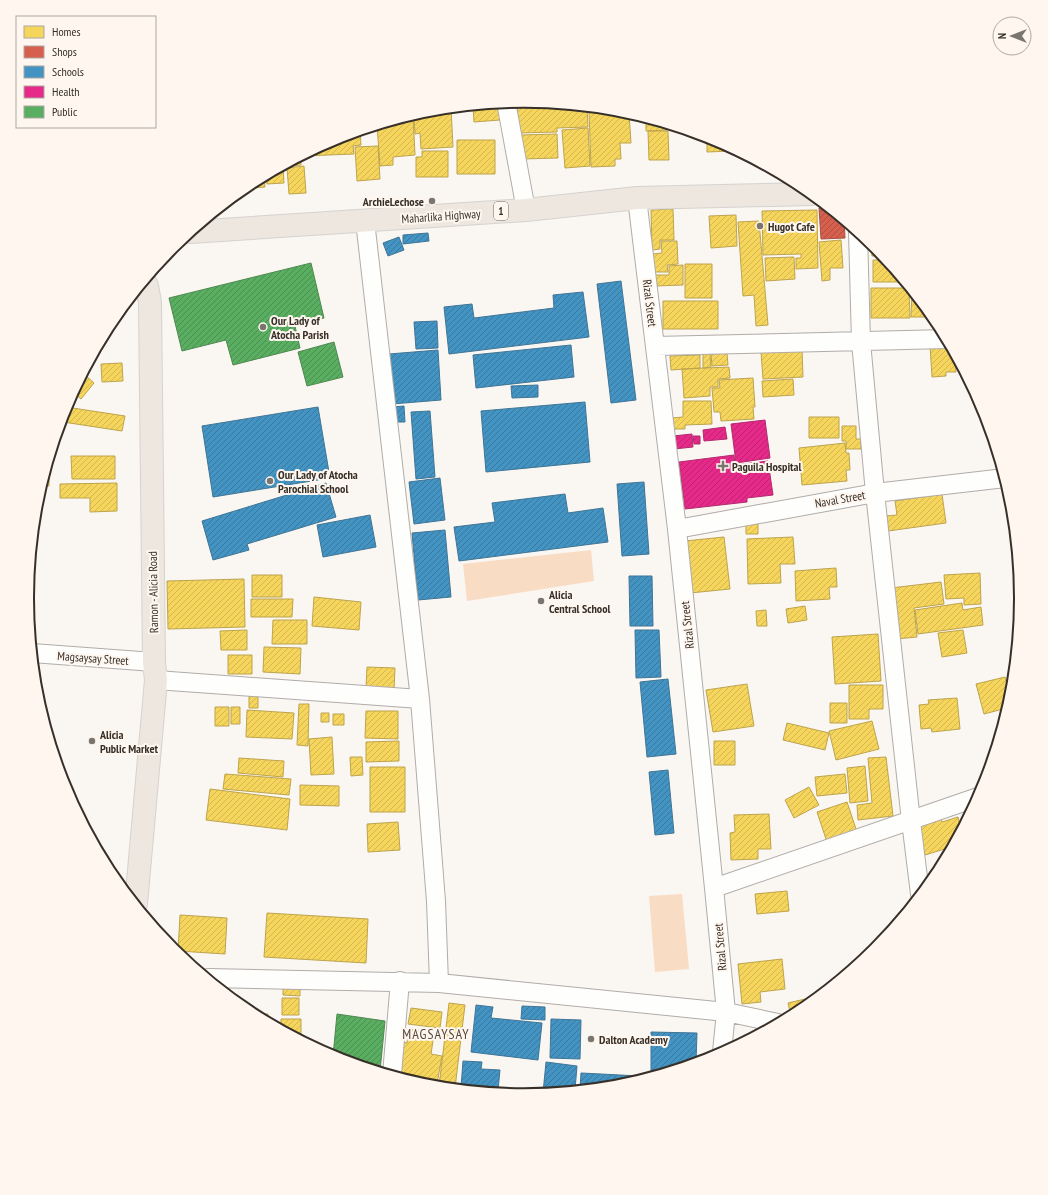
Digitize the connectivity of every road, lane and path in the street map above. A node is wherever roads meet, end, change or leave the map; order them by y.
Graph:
1 (507, 109) edge
2 (802, 194) edge
3 (637, 198) junction
4 (526, 210) junction
5 (365, 221) junction
6 (198, 231) edge
7 (858, 240) edge
8 (146, 285) edge
9 (940, 339) edge
10 (861, 342) junction
11 (655, 346) junction
12 (999, 479) edge
13 (875, 493) junction
14 (677, 528) junction
15 (37, 654) edge
16 (155, 671) junction
17 (420, 699) junction
18 (970, 800) edge
19 (911, 821) junction
20 (919, 887) edge
21 (714, 888) junction
22 (137, 898) edge
23 (216, 978) edge
24 (400, 982) junction
25 (438, 983) junction
26 (726, 1012) junction
27 (770, 1021) edge
28 (723, 1045) edge
29 (392, 1070) edge

1 - 4 street
2 - 3 main road, Maharlika Highway / 1
3 - 4 main road, Maharlika Highway / 1
3 - 11 street, Rizal Street
4 - 5 main road, Maharlika Highway / 1
5 - 6 main road, Maharlika Highway / 1
5 - 17 street
7 - 10 street
8 - 16 main road, Ramon - Alicia Road
9 - 10 street
10 - 11 street
10 - 13 street
11 - 14 street, Rizal Street
12 - 13 street, Naval Street
13 - 14 street, Naval Street
13 - 19 street
14 - 21 street, Rizal Street
15 - 16 street, Magsaysay Street
16 - 17 street, Magsaysay Street
16 - 22 main road, Ramon - Alicia Road
17 - 25 street
18 - 19 street
19 - 20 street
19 - 21 street
21 - 26 street, Rizal Street
23 - 24 street
24 - 25 street
24 - 29 street
25 - 26 street
26 - 27 street
26 - 28 street, Rizal Street

